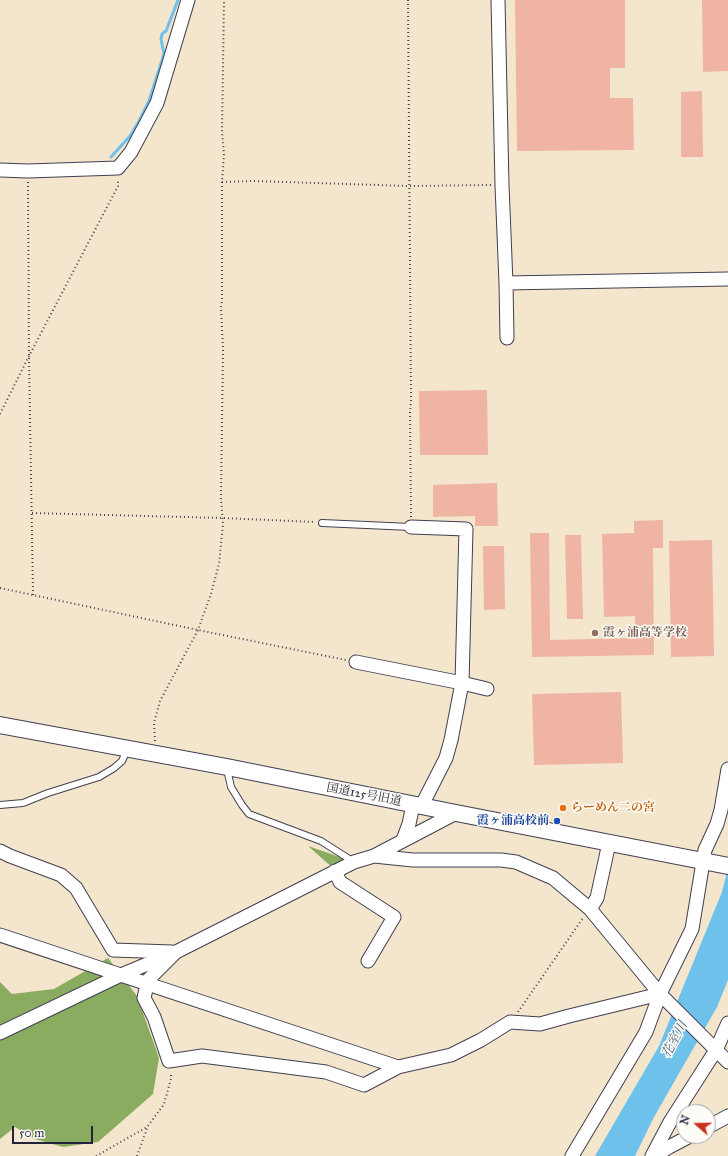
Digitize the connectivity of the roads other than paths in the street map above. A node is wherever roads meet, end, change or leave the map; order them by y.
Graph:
1 (188, 0) edge
2 (498, 0) edge
3 (0, 170) edge
4 (728, 279) edge
5 (506, 283) junction
6 (507, 338) dead end
7 (322, 523) road end
8 (411, 527) joint
9 (356, 662) road end
10 (462, 683) junction
11 (487, 689) dead end
12 (0, 725) edge
13 (127, 749) junction
14 (227, 767) junction
15 (728, 769) edge
16 (0, 805) edge
17 (417, 806) junction
18 (456, 814) junction
19 (403, 840) junction
20 (609, 843) junction
21 (0, 851) edge
22 (374, 856) junction
23 (354, 862) junction
24 (715, 864) edge
25 (336, 871) junction
26 (590, 909) junction
27 (0, 936) edge
28 (176, 952) junction
29 (368, 960) dead end
30 (122, 976) junction
31 (147, 984) junction
32 (664, 998) junction
33 (728, 1023) edge
34 (0, 1033) edge
35 (712, 1045) junction
36 (728, 1062) edge
37 (398, 1067) junction
38 (728, 1116) edge
39 (716, 1123) edge
40 (676, 1144) edge
41 (572, 1156) edge
42 (652, 1156) edge
43 (655, 1156) edge

1 - 3 street
2 - 5 street
4 - 5 street
5 - 6 street
7 - 8 lane
8 - 10 street
9 - 10 street
10 - 11 street
10 - 17 street
12 - 13 street, 国道125号旧道
13 - 14 street, 国道125号旧道
13 - 16 lane
14 - 17 street, 国道125号旧道
14 - 23 lane
15 - 24 street
17 - 18 street, 国道125号旧道
17 - 19 street
18 - 19 street
18 - 20 street, 国道125号旧道
19 - 22 street
20 - 24 street, 国道125号旧道
20 - 26 street
21 - 28 street
22 - 23 street
22 - 26 street
23 - 25 street
24 - 32 street
25 - 28 street
25 - 29 street
26 - 32 street
27 - 30 street
28 - 30 street
28 - 31 street
30 - 31 street
30 - 34 street
31 - 37 street
31 - 37 street
32 - 35 street
32 - 37 street
32 - 41 street
33 - 35 street
35 - 36 street
35 - 42 street
38 - 39 street
40 - 43 street

